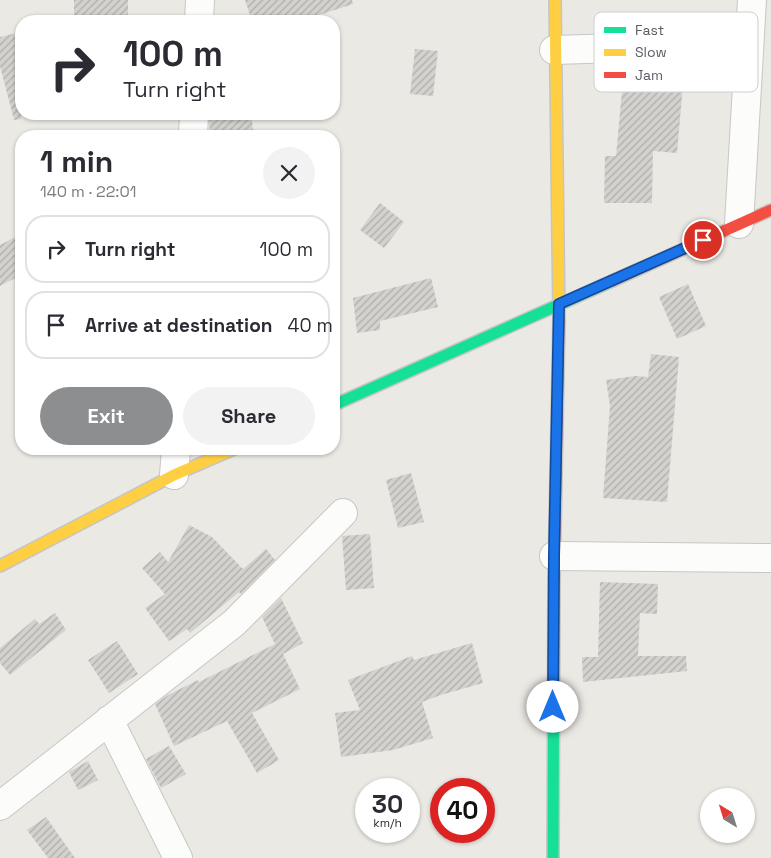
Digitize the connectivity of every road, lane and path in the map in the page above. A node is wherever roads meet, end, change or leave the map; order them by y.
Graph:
1 (200, 0) edge
2 (554, 0) edge
3 (199, 15) edge
4 (594, 49) edge
5 (554, 50) junction
6 (746, 92) edge
7 (771, 210) edge
8 (739, 224) junction
9 (559, 304) junction
10 (340, 401) edge
11 (176, 455) edge
12 (220, 455) edge
13 (174, 475) junction
14 (343, 513) dead end
15 (554, 556) junction
16 (771, 558) edge
17 (0, 566) edge
18 (109, 720) junction
19 (0, 806) edge
20 (178, 858) edge
21 (553, 858) edge

1 - 3 street
2 - 5 main road
4 - 5 street
5 - 9 main road
6 - 8 street
7 - 8 main road
8 - 9 main road
9 - 10 main road
9 - 15 main road
11 - 13 street
12 - 13 main road
13 - 17 main road
14 - 18 street
15 - 16 street
15 - 21 main road
18 - 19 street
18 - 20 street

